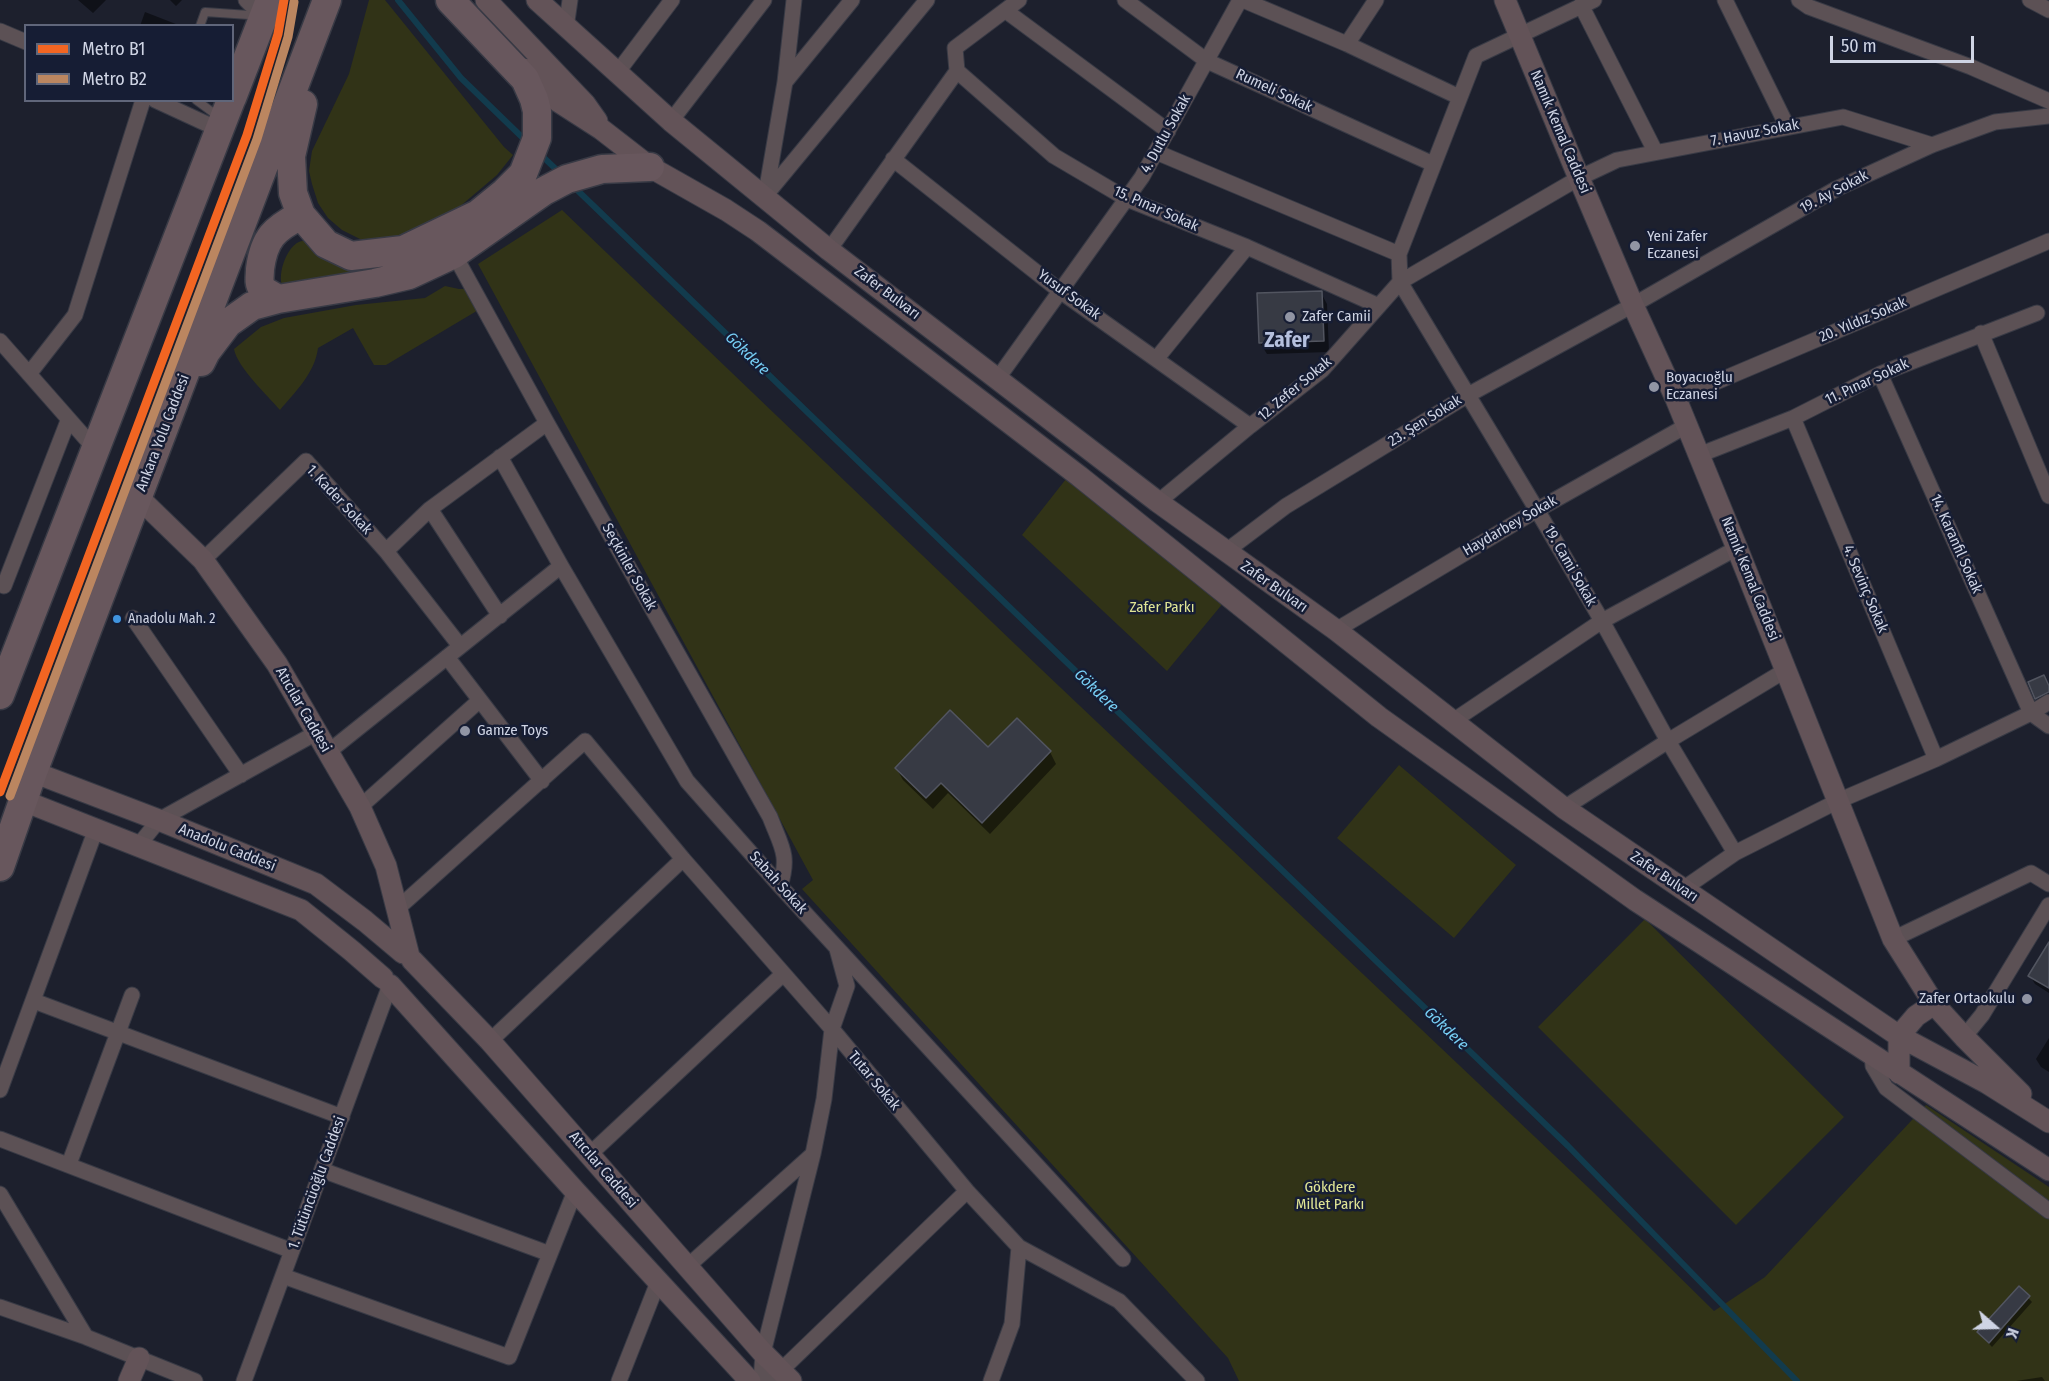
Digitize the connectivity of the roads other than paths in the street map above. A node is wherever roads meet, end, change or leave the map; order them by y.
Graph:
1 (327, 0) edge
2 (450, 0) edge
3 (486, 0) edge
4 (537, 0) edge
5 (570, 0) edge
6 (672, 0) edge
7 (764, 0) edge
8 (794, 0) edge
9 (852, 0) edge
10 (927, 0) edge
11 (1019, 0) edge
12 (1125, 0) edge
13 (1242, 0) edge
14 (1376, 0) edge
15 (1505, 0) edge
16 (1725, 0) edge
17 (1799, 0) edge
18 (2030, 0) edge
19 (1587, 2) edge
20 (256, 4) edge
21 (2049, 10) edge
22 (1006, 11) junction
23 (201, 24) edge
24 (566, 27) junction
25 (0, 31) edge
26 (1520, 34) junction
27 (24, 41) edge
28 (1347, 44) junction
29 (1207, 61) junction
30 (957, 71) junction
31 (617, 73) junction
32 (785, 81) junction
33 (234, 85) edge
34 (1459, 97) junction
35 (2049, 101) edge
36 (142, 102) edge
37 (176, 102) edge
38 (205, 102) edge
39 (228, 107) edge
40 (2049, 116) edge
41 (671, 121) junction
42 (1787, 126) junction
43 (601, 129) junction
44 (1168, 131) junction
45 (1932, 145) junction
46 (1655, 151) junction
47 (1156, 152) junction
48 (893, 159) junction
49 (1434, 164) junction
50 (639, 167) junction
51 (1579, 178) junction
52 (765, 196) junction
53 (517, 197) junction
54 (1127, 199) junction
55 (301, 215) junction
56 (2049, 241) edge
57 (1247, 247) junction
58 (829, 249) junction
59 (454, 254) junction
60 (1399, 254) junction
61 (1400, 282) junction
62 (1060, 291) junction
63 (278, 299) junction
64 (1633, 305) junction
65 (1379, 306) junction
66 (2037, 313) dead end
67 (1981, 333) junction
68 (0, 341) edge
69 (1157, 358) junction
70 (29, 374) junction
71 (1880, 374) junction
72 (998, 378) junction
73 (1468, 395) junction
74 (1676, 399) junction
75 (1793, 418) junction
76 (68, 421) junction
77 (547, 423) junction
78 (1250, 426) junction
79 (1686, 426) junction
80 (95, 449) junction
81 (1699, 455) junction
82 (500, 457) junction
83 (2049, 496) edge
84 (138, 497) junction
85 (1158, 502) junction
86 (430, 509) junction
87 (1537, 510) junction
88 (1737, 548) junction
89 (386, 550) junction
90 (1225, 552) junction
91 (203, 560) junction
92 (561, 566) junction
93 (2, 585) edge
94 (500, 616) junction
95 (133, 618) dead end
96 (1602, 621) junction
97 (1336, 630) junction
98 (460, 646) junction
99 (447, 657) junction
100 (1786, 670) junction
101 (3, 678) edge
102 (480, 700) junction
103 (2049, 702) edge
104 (2031, 713) junction
105 (1453, 721) junction
106 (2049, 726) edge
107 (316, 733) junction
108 (1668, 741) junction
109 (327, 753) junction
110 (1936, 759) junction
111 (33, 772) junction
112 (242, 775) junction
113 (542, 781) junction
114 (24, 801) junction
115 (1838, 801) junction
116 (360, 807) junction
117 (1564, 808) junction
118 (159, 820) junction
119 (96, 829) junction
120 (138, 846) junction
121 (1735, 853) junction
122 (682, 859) junction
123 (0, 867) edge
124 (2049, 884) edge
125 (780, 886) junction
126 (1683, 889) junction
127 (2049, 905) edge
128 (397, 909) junction
129 (1893, 939) junction
130 (837, 947) junction
131 (408, 956) junction
132 (783, 975) junction
133 (386, 982) junction
134 (132, 995) dead end
135 (34, 1001) junction
136 (1934, 1004) junction
137 (831, 1029) junction
138 (118, 1032) junction
139 (1899, 1036) junction
140 (1964, 1037) junction
141 (490, 1041) junction
142 (1872, 1055) junction
143 (1899, 1073) junction
144 (0, 1090) edge
145 (342, 1117) junction
146 (2049, 1122) edge
147 (0, 1139) edge
148 (813, 1154) junction
149 (590, 1155) junction
150 (69, 1164) junction
151 (322, 1170) junction
152 (2049, 1170) edge
153 (575, 1191) junction
154 (967, 1191) junction
155 (0, 1194) edge
156 (2049, 1211) edge
157 (1019, 1247) junction
158 (292, 1251) junction
159 (550, 1254) junction
160 (1123, 1259) dead end
161 (688, 1266) junction
162 (283, 1276) junction
163 (658, 1282) junction
164 (0, 1307) edge
165 (86, 1337) junction
166 (763, 1353) junction
167 (139, 1358) junction
168 (781, 1378) edge
169 (250, 1379) edge
170 (129, 1381) edge
171 (195, 1381) edge
172 (619, 1381) edge
173 (750, 1381) edge
174 (761, 1381) edge
175 (991, 1381) edge
176 (1197, 1381) edge

1 - 55 highway
1 - 84 highway, Ankara Yolu Caddesi
2 - 43 main road, Zafer Bulvarı
2 - 53 highway
3 - 43 main road, Zafer Bulvarı
4 - 24 main road, Zafer Bulvarı
5 - 24 street
6 - 31 street
7 - 41 street
8 - 32 street
9 - 32 street
10 - 52 street
11 - 22 street
12 - 29 street, Rumeli Sokak
13 - 28 street
13 - 29 street, 4. Dutlu Sokak
14 - 28 street
15 - 26 main road, Namık Kemal Caddesi
16 - 42 street
17 - 35 street
18 - 21 street
19 - 26 street
19 - 46 street
20 - 23 lane
20 - 33 highway
22 - 30 street
22 - 44 street
24 - 31 main road, Zafer Bulvarı
25 - 27 street
26 - 34 street
26 - 51 main road, Namık Kemal Caddesi
28 - 34 street
29 - 44 street, 4. Dutlu Sokak
29 - 49 street, Rumeli Sokak
30 - 48 street
30 - 54 street, 15. Pınar Sokak
31 - 41 main road, Zafer Bulvarı
32 - 52 street
34 - 49 street
36 - 70 street
37 - 39 street
38 - 39 lane
39 - 80 highway
40 - 45 street, 19. Ay Sokak
41 - 52 main road, Zafer Bulvarı
42 - 45 street, 7. Havuz Sokak
42 - 46 street, 7. Havuz Sokak
43 - 50 main road, Zafer Bulvarı
44 - 47 street, 4. Dutlu Sokak
45 - 64 street, 19. Ay Sokak
46 - 51 street, 7. Havuz Sokak
47 - 54 street, 4. Dutlu Sokak
47 - 60 street
48 - 58 street
48 - 62 street, Yusuf Sokak
49 - 60 street
50 - 53 highway
50 - 142 main road, Zafer Bulvarı
51 - 61 street, 12. Zefer Sokak
51 - 64 main road, Namık Kemal Caddesi
52 - 58 main road, Zafer Bulvarı
53 - 55 highway
53 - 59 highway
54 - 57 street, 15. Pınar Sokak
54 - 62 street, 4. Dutlu Sokak
55 - 63 highway
56 - 74 street, 20. Yıldız Sokak
57 - 65 street, 15. Pınar Sokak
57 - 69 street
58 - 72 main road, Zafer Bulvarı
59 - 63 highway
59 - 77 street, Seçkinler Sokak
60 - 61 street
61 - 65 street, 12. Zefer Sokak
61 - 73 street, 19. Cami Sokak
62 - 69 street, Yusuf Sokak
62 - 72 street, 4. Dutlu Sokak
63 - 84 highway
64 - 73 street, 23. Şen Sokak
64 - 74 main road, Namık Kemal Caddesi
65 - 78 street, 12. Zefer Sokak
66 - 67 street, 11. Pınar Sokak
67 - 71 street, 11. Pınar Sokak
67 - 83 street
68 - 70 street
69 - 78 street, Yusuf Sokak
70 - 76 street
71 - 75 street, 11. Pınar Sokak
71 - 104 street, 14. Karanfil Sokak
72 - 85 main road, Zafer Bulvarı
73 - 87 street, 19. Cami Sokak
73 - 90 street, 23. Şen Sokak
74 - 79 main road, Namık Kemal Caddesi
75 - 81 street, 11. Pınar Sokak
75 - 110 street, 4. Sevinç Sokak
76 - 80 street
76 - 93 street
77 - 82 street
77 - 125 street, Seçkinler Sokak
78 - 85 street, 12. Zefer Sokak
79 - 81 main road, Namık Kemal Caddesi
79 - 87 street, Haydarbey Sokak
80 - 101 highway
81 - 88 main road, Namık Kemal Caddesi
82 - 86 street
82 - 92 street, Sabah Sokak
84 - 91 main road, Atıcılar Caddesi
84 - 111 highway, Ankara Yolu Caddesi
85 - 90 main road, Zafer Bulvarı
86 - 89 street
86 - 94 street
87 - 96 street, 19. Cami Sokak
87 - 97 street, Haydarbey Sokak
88 - 96 street
88 - 100 main road, Namık Kemal Caddesi
89 - 91 street, 1. Kader Sokak
89 - 98 street, 1. Kader Sokak
90 - 97 main road, Zafer Bulvarı
91 - 107 main road, Atıcılar Caddesi
92 - 94 street
92 - 125 street, Sabah Sokak
94 - 98 street
95 - 112 street
96 - 105 street
96 - 108 street, 19. Cami Sokak
97 - 105 main road, Zafer Bulvarı
98 - 99 street
99 - 102 street
99 - 109 street
100 - 108 street
100 - 115 main road, Namık Kemal Caddesi
102 - 113 street
102 - 116 street
103 - 104 street
104 - 106 street
104 - 110 street
105 - 117 main road, Zafer Bulvarı
107 - 109 main road, Atıcılar Caddesi
107 - 112 street
108 - 117 street
108 - 121 street, 19. Cami Sokak
109 - 116 main road, Atıcılar Caddesi
110 - 115 street
111 - 114 highway, Ankara Yolu Caddesi
111 - 118 main road, Anadolu Caddesi
112 - 118 street
113 - 122 street, Tutar Sokak
113 - 128 street
114 - 119 main road, Anadolu Caddesi
114 - 123 highway, Ankara Yolu Caddesi
115 - 121 street
115 - 129 main road, Namık Kemal Caddesi
116 - 128 main road, Atıcılar Caddesi
117 - 126 main road, Zafer Bulvarı
118 - 120 street
118 - 131 main road, Anadolu Caddesi
119 - 120 main road, Anadolu Caddesi
119 - 135 street
120 - 133 main road, Anadolu Caddesi
121 - 126 street
122 - 132 street, Tutar Sokak
122 - 141 street
124 - 129 street
125 - 130 street, Sabah Sokak
126 - 139 main road, Zafer Bulvarı
127 - 140 street
128 - 131 main road, Atıcılar Caddesi
129 - 136 main road, Namık Kemal Caddesi
130 - 137 street
130 - 160 street, Sabah Sokak
131 - 133 main road
131 - 141 main road, Atıcılar Caddesi
132 - 137 street, Tutar Sokak
132 - 149 street
133 - 145 street, 1. Tütüncüoğlu Caddesi
133 - 153 main road
134 - 138 street
135 - 138 street
135 - 144 street
136 - 139 main road
136 - 140 main road, Namık Kemal Caddesi
137 - 148 street
137 - 154 street, Tutar Sokak
138 - 145 street
138 - 150 street
139 - 143 main road
139 - 146 main road, Zafer Bulvarı
140 - 146 main road, Namık Kemal Caddesi
141 - 149 main road, Atıcılar Caddesi
142 - 143 main road, Zafer Bulvarı
142 - 156 street
143 - 152 main road, Zafer Bulvarı
145 - 151 street, 1. Tütüncüoğlu Caddesi
147 - 150 street
148 - 161 street
148 - 166 street
149 - 161 main road, Atıcılar Caddesi
150 - 158 street
151 - 158 street, 1. Tütüncüoğlu Caddesi
151 - 159 street
153 - 159 street
153 - 163 main road
154 - 157 street, Tutar Sokak
154 - 168 street
155 - 165 street
157 - 175 street
157 - 176 street, Tutar Sokak
158 - 162 street, 1. Tütüncüoğlu Caddesi
159 - 162 street
161 - 166 main road, Atıcılar Caddesi
162 - 169 street, 1. Tütüncüoğlu Caddesi
163 - 172 street
163 - 173 main road
164 - 165 street
165 - 167 street
166 - 168 main road, Atıcılar Caddesi
166 - 174 street
167 - 170 main road
167 - 171 street

